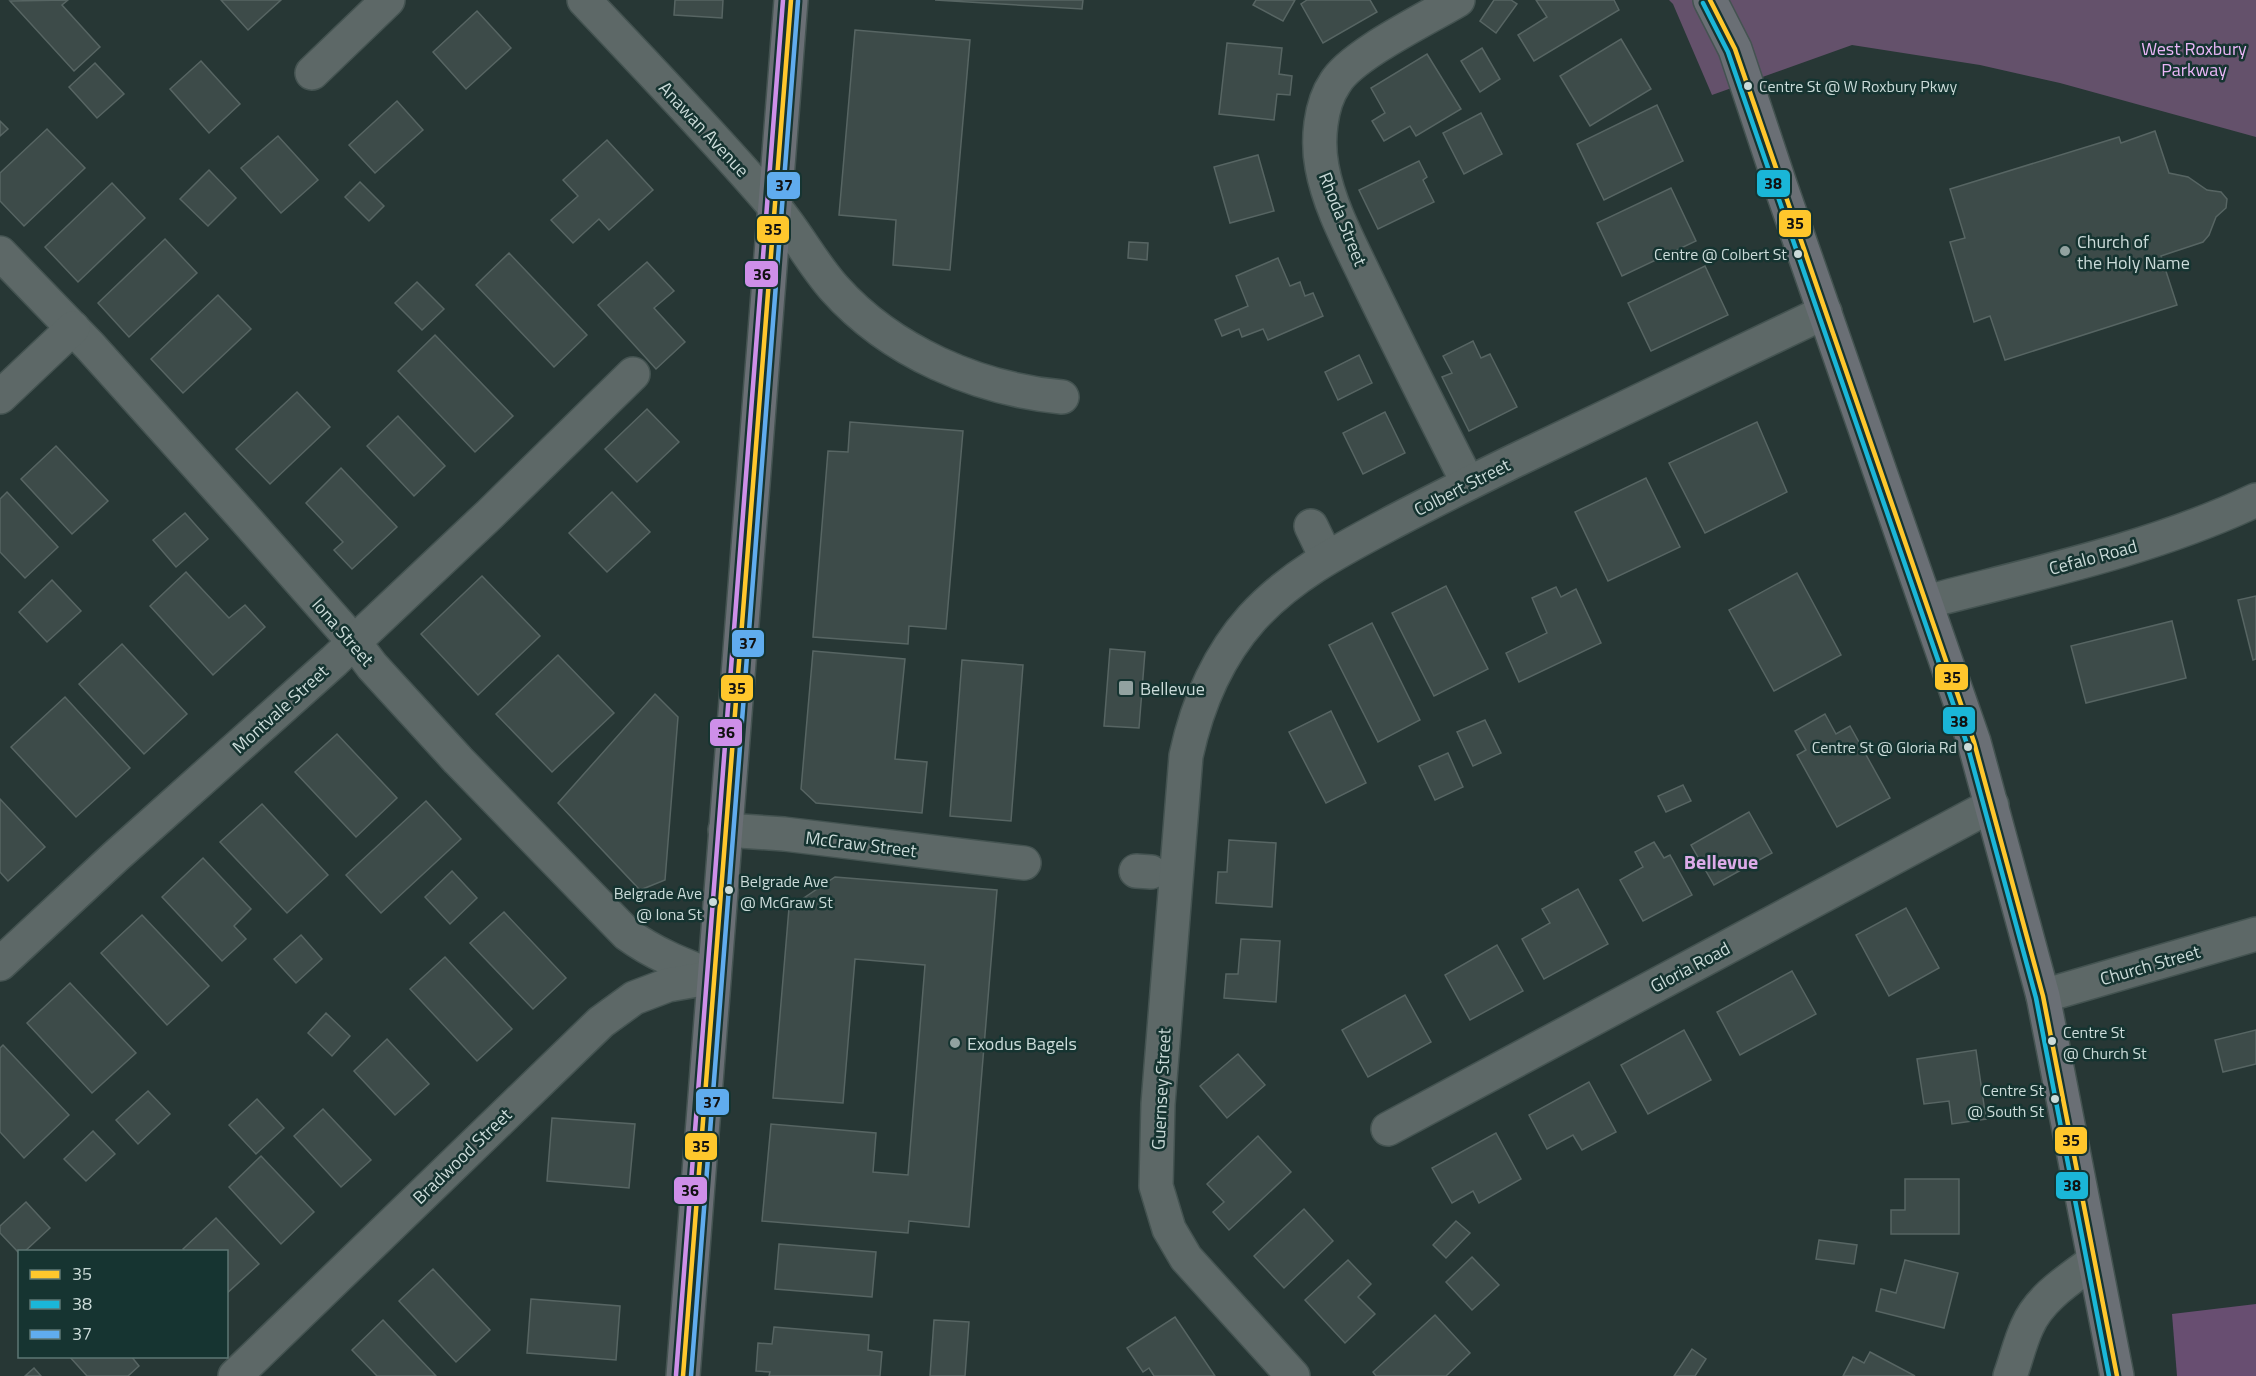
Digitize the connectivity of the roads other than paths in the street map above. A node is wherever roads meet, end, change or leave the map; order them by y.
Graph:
1 (388, 0) edge
2 (584, 0) edge
3 (791, 0) edge
4 (1458, 0) edge
5 (1710, 0) edge
6 (1734, 0) edge
7 (1735, 49) junction
8 (312, 74) dead end
9 (774, 206) junction
10 (0, 254) edge
11 (1825, 312) junction
12 (73, 328) junction
13 (633, 374) dead end
14 (0, 396) edge
15 (1062, 397) dead end
16 (1468, 483) junction
17 (2256, 500) edge
18 (1311, 526) dead end
19 (1326, 557) junction
20 (1926, 602) junction
21 (354, 642) junction
22 (1186, 756) joint
23 (1992, 805) junction
24 (725, 830) junction
25 (1010, 862) dead end
26 (2256, 933) edge
27 (0, 964) edge
28 (714, 977) junction
29 (2043, 996) junction
30 (1388, 1129) dead end
31 (2094, 1261) junction
32 (235, 1376) edge
33 (683, 1376) edge
34 (1293, 1376) edge
35 (2010, 1376) edge
36 (2117, 1376) edge

1 - 8 street
2 - 9 street, Anawan Avenue
3 - 9 main road
4 - 16 street, Rhoda Street
5 - 7 main road
6 - 7 main road
7 - 11 main road
9 - 15 street, Anawan Avenue
9 - 24 main road
10 - 12 street, Iona Street
11 - 16 street, Colbert Street
11 - 20 main road
12 - 14 street
12 - 21 street, Iona Street
13 - 21 street, Montvale Street
16 - 19 street, Colbert Street
17 - 20 street, Cefalo Road
18 - 19 street
19 - 22 street, Colbert Street
20 - 23 main road
21 - 27 street, Montvale Street
21 - 28 street, Iona Street
22 - 34 street, Guernsey Street
23 - 29 main road
23 - 30 street, Gloria Road
24 - 25 street, McCraw Street
24 - 28 main road
26 - 29 street, Church Street
28 - 32 street, Bradwood Street
28 - 33 main road
29 - 31 main road
31 - 35 street
31 - 36 main road

